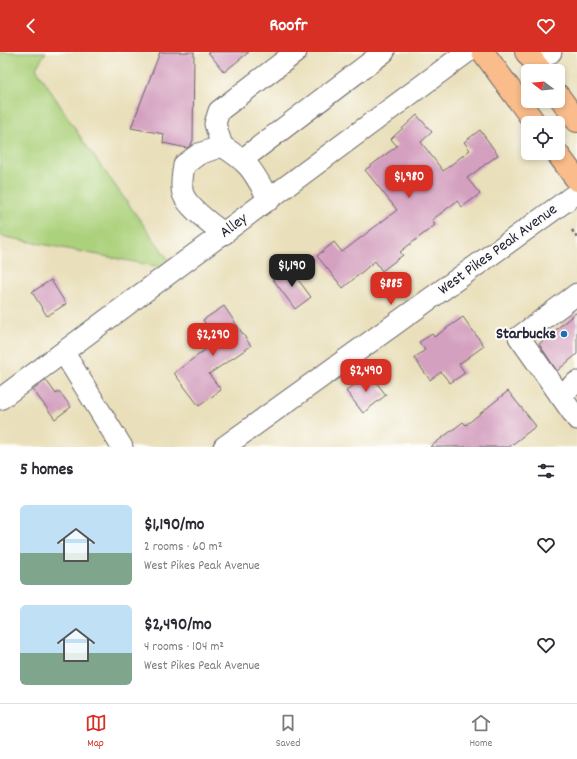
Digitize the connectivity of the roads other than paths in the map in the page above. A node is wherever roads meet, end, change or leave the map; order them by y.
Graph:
1 (296, 52) edge
2 (384, 52) edge
3 (467, 52) edge
4 (483, 52) edge
5 (565, 105) edge
6 (530, 116) edge
7 (577, 121) edge
8 (222, 146) junction
9 (243, 159) junction
10 (562, 160) edge
11 (577, 180) edge
12 (577, 193) edge
13 (269, 200) junction
14 (224, 234) junction
15 (576, 296) edge
16 (64, 353) junction
17 (577, 382) edge
18 (560, 395) junction
19 (0, 400) edge
20 (577, 419) edge
21 (122, 447) edge
22 (224, 447) edge

1 - 8 street
2 - 9 street
3 - 13 street, Alley
4 - 6 main road
5 - 7 main road
8 - 9 street
8 - 14 street
9 - 13 street
10 - 11 main road
12 - 22 street, West Pikes Peak Avenue
13 - 14 street, Alley
14 - 16 street, Alley
15 - 18 street
16 - 19 street, Alley
16 - 21 street
17 - 18 street
18 - 20 street

